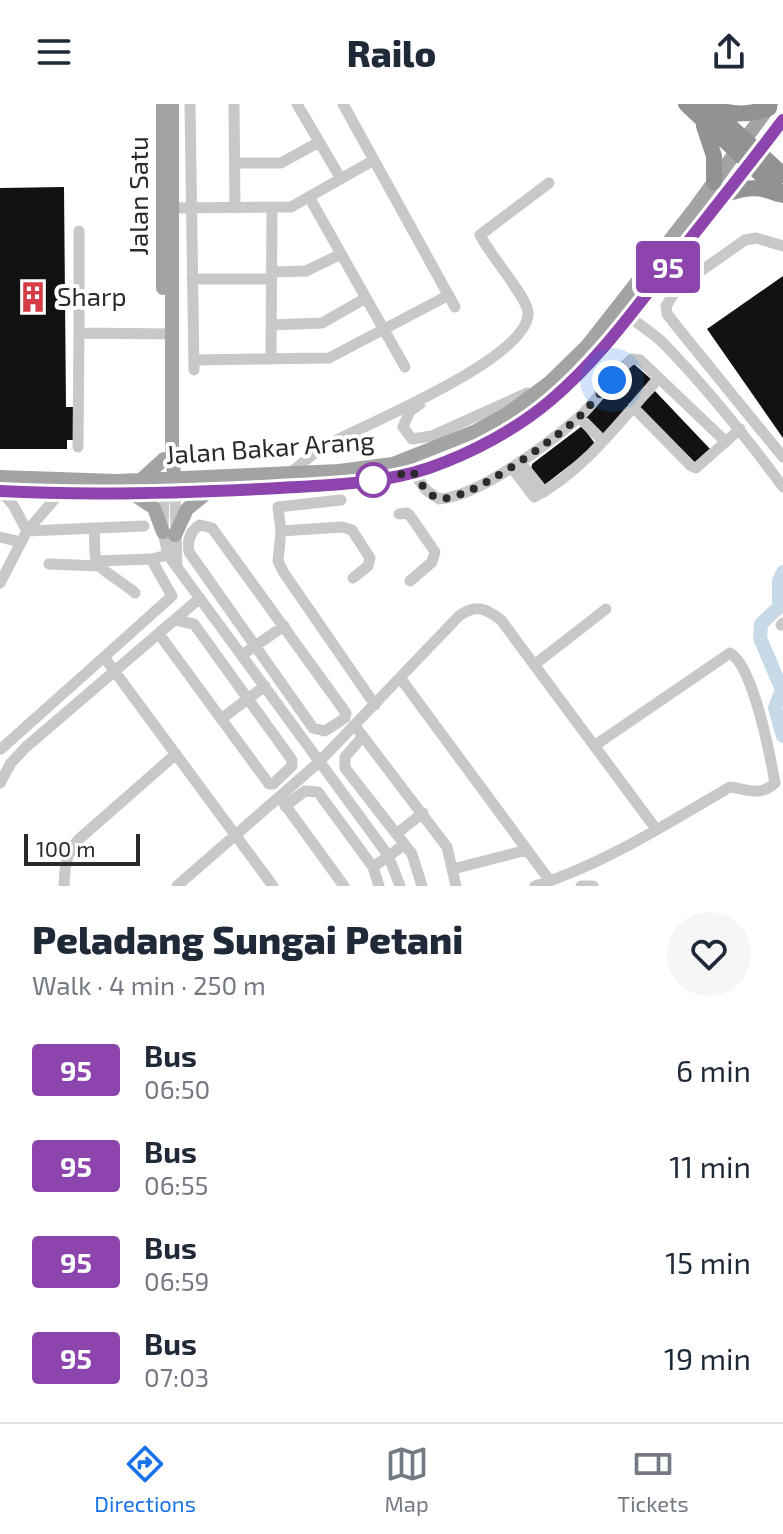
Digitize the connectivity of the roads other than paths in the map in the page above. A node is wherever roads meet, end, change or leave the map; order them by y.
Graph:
1 (163, 104) edge
2 (172, 104) edge
3 (190, 104) edge
4 (234, 104) edge
5 (297, 104) edge
6 (343, 104) edge
7 (686, 104) edge
8 (770, 106) edge
9 (705, 110) edge
10 (783, 120) edge
11 (319, 142) junction
12 (741, 146) junction
13 (754, 159) junction
14 (374, 160) junction
15 (235, 163) junction
16 (783, 175) edge
17 (341, 179) junction
18 (714, 182) junction
19 (549, 183) dead end
20 (729, 193) junction
21 (783, 196) edge
22 (309, 197) junction
23 (190, 207) junction
24 (168, 208) junction
25 (235, 208) junction
26 (272, 208) junction
27 (79, 231) dead end
28 (783, 246) edge
29 (335, 257) dead end
30 (271, 276) junction
31 (192, 279) junction
32 (449, 295) junction
33 (366, 298) junction
34 (455, 307) dead end
35 (627, 320) junction
36 (271, 325) junction
37 (383, 329) junction
38 (79, 333) junction
39 (168, 334) junction
40 (271, 359) junction
41 (405, 367) dead end
42 (659, 378) junction
43 (549, 383) junction
44 (440, 389) junction
45 (633, 407) junction
46 (579, 417) junction
47 (760, 428) junction
48 (744, 433) junction
49 (603, 441) junction
50 (726, 442) junction
51 (78, 447) dead end
52 (168, 455) junction
53 (783, 457) edge
54 (516, 465) junction
55 (291, 472) junction
56 (413, 472) junction
57 (0, 477) edge
58 (195, 477) junction
59 (141, 480) junction
60 (169, 486) junction
61 (783, 487) edge
62 (0, 491) edge
63 (208, 492) junction
64 (59, 494) junction
65 (133, 494) junction
66 (341, 500) dead end
67 (399, 514) dead end
68 (144, 526) dead end
69 (94, 528) junction
70 (281, 531) junction
71 (169, 533) junction
72 (24, 536) junction
73 (2, 540) edge
74 (168, 555) junction
75 (151, 559) junction
76 (49, 564) dead end
77 (98, 564) junction
78 (177, 570) junction
79 (353, 578) dead end
80 (410, 581) dead end
81 (0, 583) edge
82 (135, 593) dead end
83 (200, 598) junction
84 (606, 609) dead end
85 (175, 620) junction
86 (284, 626) junction
87 (159, 634) junction
88 (256, 645) junction
89 (242, 655) junction
90 (104, 657) junction
91 (534, 665) junction
92 (116, 672) junction
93 (401, 679) junction
94 (265, 686) junction
95 (249, 698) junction
96 (375, 705) junction
97 (221, 719) junction
98 (359, 731) junction
99 (594, 746) junction
100 (1, 749) edge
101 (176, 754) junction
102 (318, 763) junction
103 (0, 783) edge
104 (282, 802) junction
105 (423, 813) junction
106 (656, 829) junction
107 (396, 834) junction
108 (236, 835) junction
109 (404, 845) junction
110 (527, 850) junction
111 (388, 855) junction
112 (373, 867) junction
113 (453, 869) junction
114 (555, 882) edge
115 (64, 886) edge
116 (177, 886) edge
117 (273, 886) edge
118 (344, 886) edge
119 (379, 886) edge
120 (400, 886) edge
121 (422, 886) edge
122 (456, 886) edge
123 (535, 886) edge
124 (581, 886) edge
125 (593, 886) edge

1 - 24 main road, Jalan Satu
2 - 24 main road, Jalan Satu
3 - 23 street
4 - 15 street
5 - 11 street
6 - 14 street
7 - 9 highway
8 - 9 highway
8 - 12 main road, Jalan Bakar Arang
9 - 12 highway
9 - 18 highway
10 - 13 main road, Jalan Bakar Arang
11 - 15 street
11 - 17 street
12 - 13 highway
12 - 18 main road, Jalan Bakar Arang
13 - 16 highway
13 - 20 main road, Jalan Bakar Arang
13 - 21 highway
14 - 17 street
14 - 32 street
15 - 25 street
17 - 22 street
18 - 43 main road, Jalan Bakar Arang
19 - 44 street
20 - 21 highway
20 - 35 main road, Jalan Bakar Arang
22 - 26 street
22 - 33 street
23 - 24 street
23 - 25 street
23 - 31 street
24 - 39 main road, Jalan Satu
25 - 26 street
26 - 30 street
27 - 38 street
28 - 47 street
29 - 30 street
30 - 31 street
30 - 36 street
31 - 40 street
32 - 34 street
32 - 37 street
33 - 36 street
33 - 37 street
35 - 48 street
35 - 56 main road, Jalan Bakar Arang
36 - 40 street
37 - 40 street
37 - 41 street
38 - 39 street
38 - 51 street
39 - 52 main road, Jalan Satu
42 - 45 street
42 - 46 street
42 - 50 street
43 - 44 street
43 - 55 main road, Jalan Bakar Arang
44 - 55 street
45 - 49 street
45 - 50 street
46 - 49 street
46 - 54 street
47 - 48 street
47 - 53 street
48 - 50 street
48 - 61 street
49 - 54 street
52 - 58 main road
52 - 59 main road
52 - 60 main road, Jalan Satu
54 - 56 street
55 - 58 main road, Jalan Bakar Arang
56 - 63 main road, Jalan Bakar Arang
57 - 59 main road, Jalan Bakar Arang
58 - 60 main road, Jalan Bakar Arang
59 - 60 main road, Jalan Bakar Arang
60 - 63 main road, Jalan Bakar Arang
60 - 65 main road, Jalan Bakar Arang
60 - 71 street
62 - 64 main road, Jalan Bakar Arang
62 - 72 street
63 - 71 main road
64 - 65 main road, Jalan Bakar Arang
64 - 72 street
65 - 71 main road
66 - 70 street
67 - 80 street
68 - 69 street
69 - 72 street
69 - 77 street
70 - 79 street
70 - 96 street
71 - 74 street
71 - 78 street
72 - 73 street
72 - 81 street
74 - 75 street
74 - 78 street
75 - 77 street
75 - 90 street
76 - 77 street
77 - 82 street
78 - 83 street
83 - 85 street
83 - 89 street
84 - 91 street
85 - 87 street
85 - 95 street
86 - 88 street
86 - 88 street
86 - 88 street
87 - 92 street
87 - 97 street
88 - 89 street
89 - 94 street
90 - 92 street
90 - 100 street
91 - 93 street
91 - 99 street
92 - 101 street
92 - 103 street
93 - 96 street
93 - 110 street
94 - 95 street
94 - 102 street
95 - 97 street
95 - 97 street
96 - 98 street
98 - 102 street
98 - 105 street
98 - 107 street
99 - 106 street
99 - 106 street
101 - 108 street
101 - 115 street
102 - 104 street
102 - 111 street
104 - 108 street
104 - 112 street
104 - 118 street
105 - 107 street
105 - 113 street
106 - 114 street
107 - 109 street
108 - 116 street
108 - 117 street
109 - 111 street
109 - 121 street
110 - 113 street
110 - 114 street
111 - 112 street
111 - 120 street
112 - 119 street
113 - 122 street
114 - 123 street
124 - 125 street

